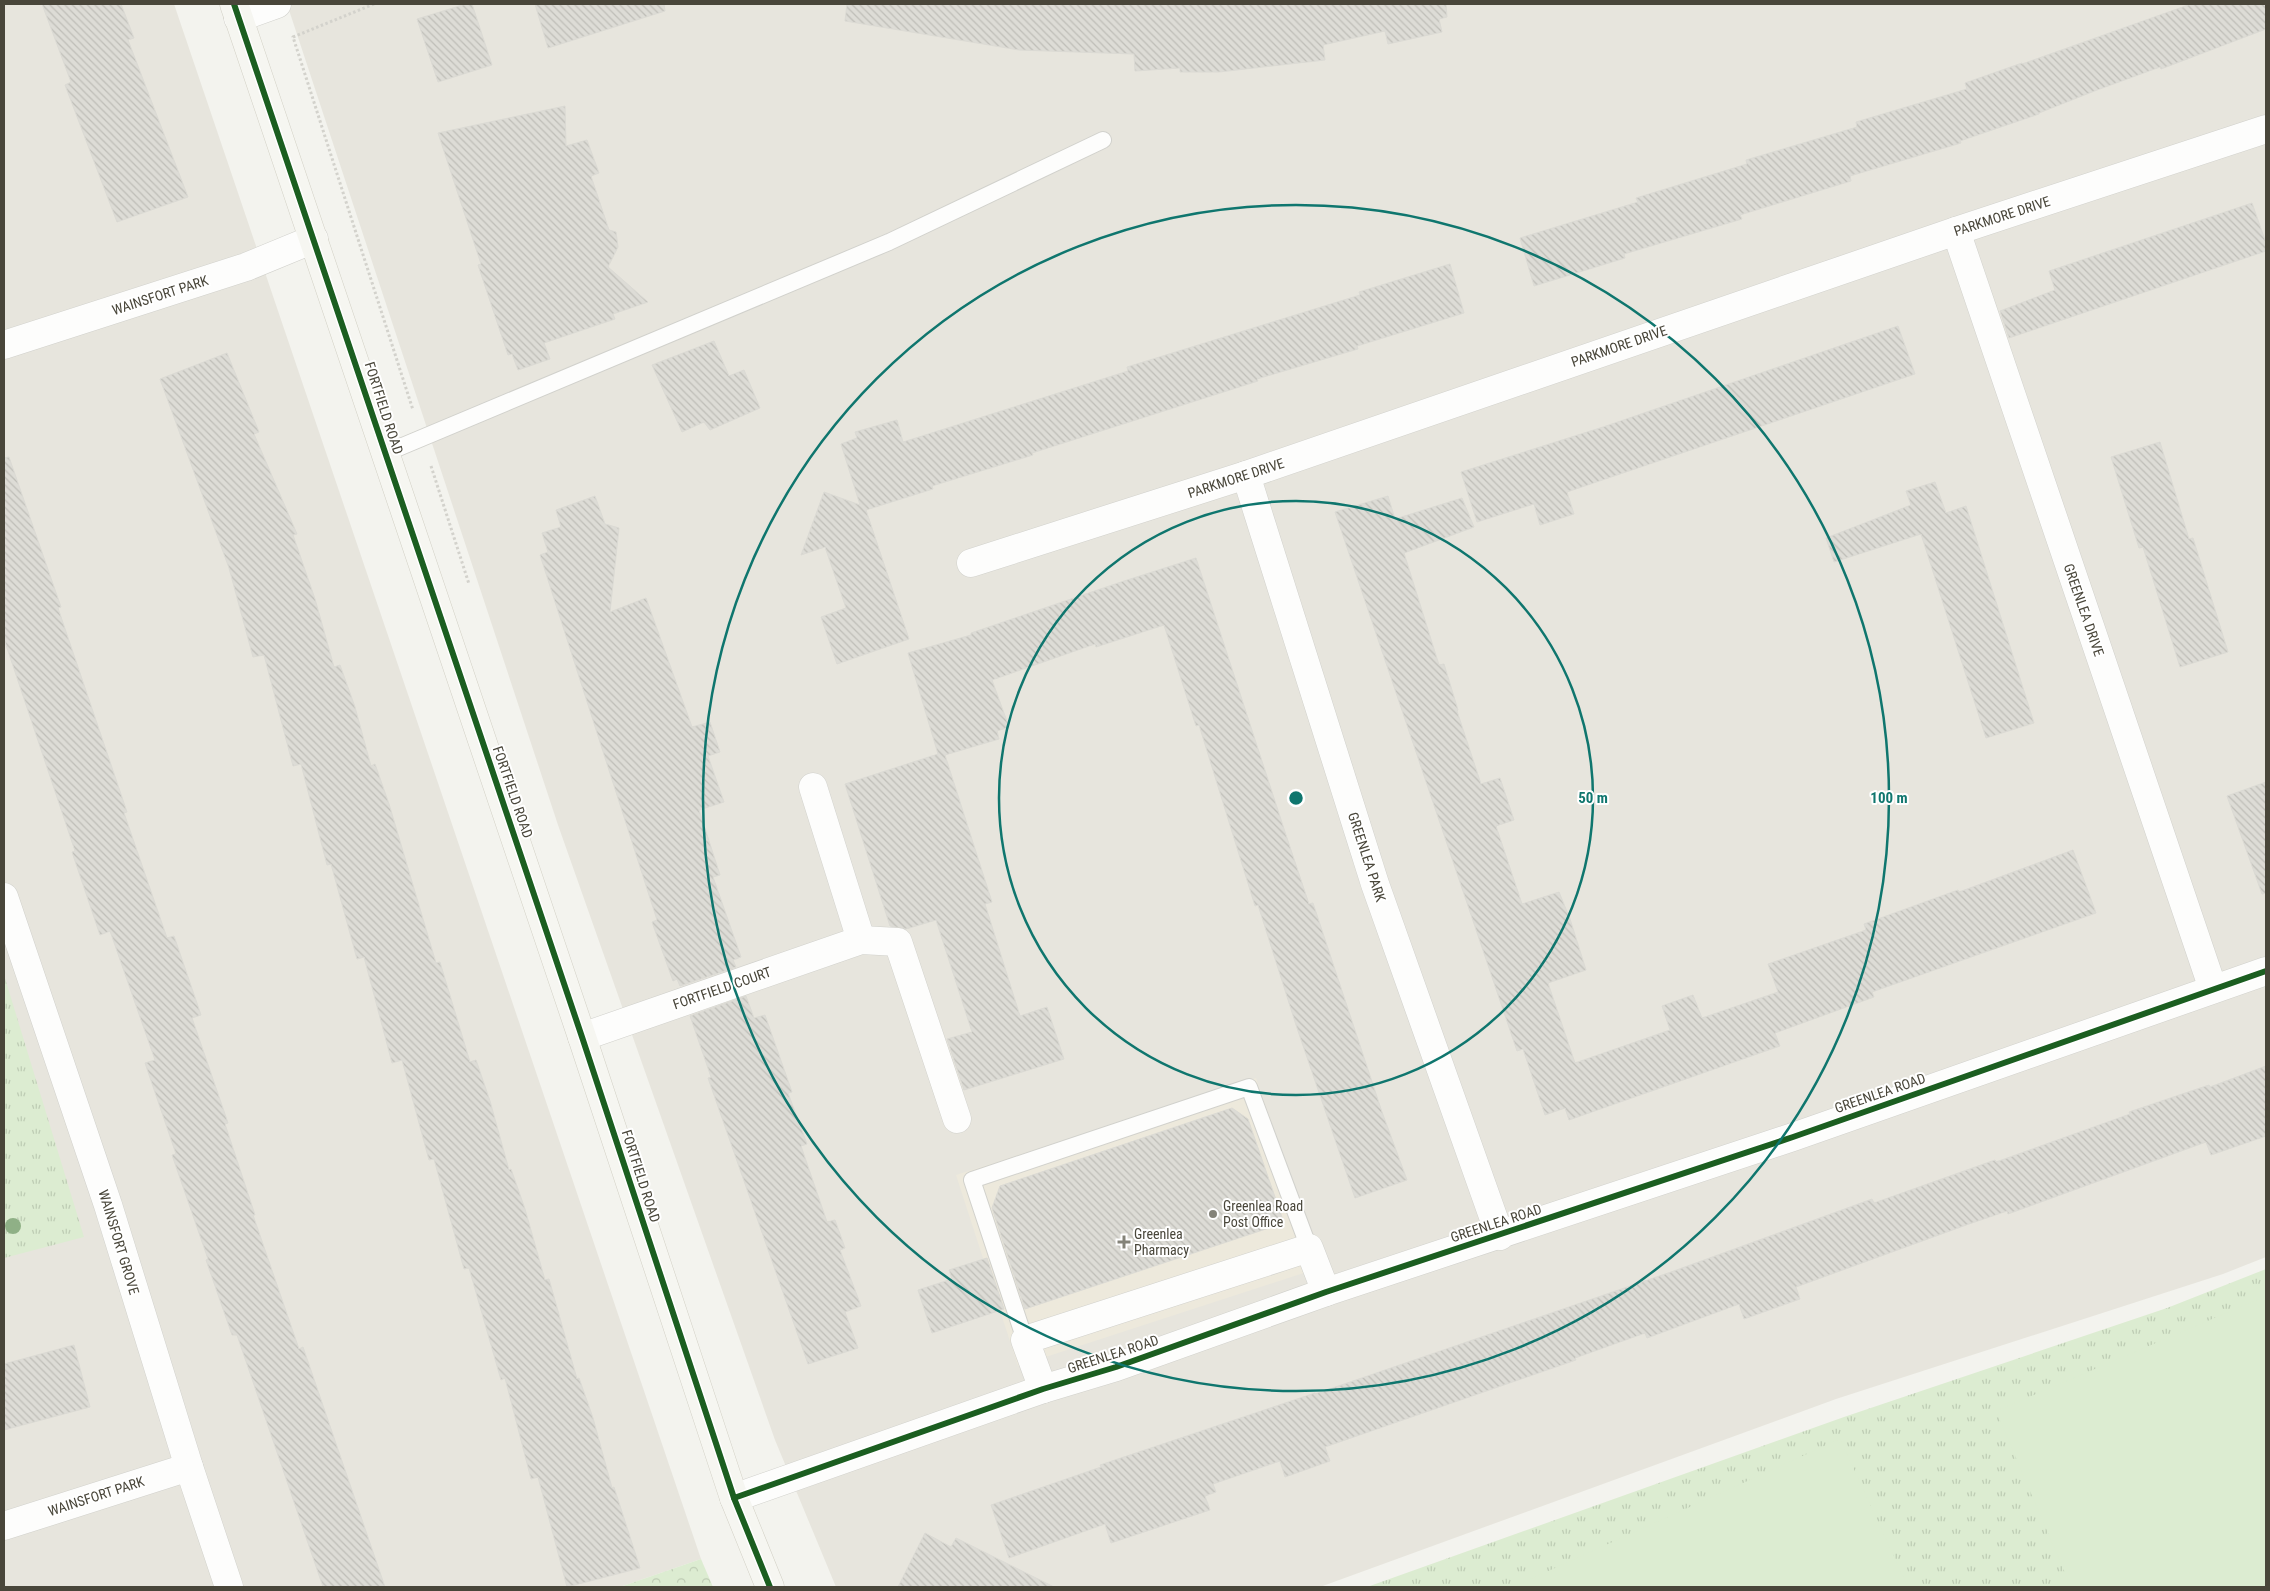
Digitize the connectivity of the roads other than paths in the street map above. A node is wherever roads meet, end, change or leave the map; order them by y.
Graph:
1 (277, 4) edge
2 (236, 11) edge
3 (2266, 129) edge
4 (1104, 140) dead end
5 (1956, 231) junction
6 (314, 239) junction
7 (4, 345) edge
8 (386, 453) junction
9 (1246, 475) junction
10 (971, 563) dead end
11 (813, 788) dead end
12 (4, 897) edge
13 (861, 940) junction
14 (2266, 971) edge
15 (2213, 989) junction
16 (582, 1037) junction
17 (957, 1119) dead end
18 (1500, 1236) junction
19 (1309, 1248) junction
20 (1326, 1292) junction
21 (1025, 1340) junction
22 (1043, 1390) junction
23 (189, 1467) junction
24 (734, 1498) junction
25 (4, 1526) edge
26 (229, 1587) edge
27 (770, 1587) edge

1 - 2 street
2 - 6 street, FORTFIELD ROAD
3 - 5 street, PARKMORE DRIVE
4 - 8 lane
5 - 9 street, PARKMORE DRIVE
5 - 15 street, GREENLEA DRIVE
6 - 7 street, WAINSFORT PARK
6 - 8 street, FORTFIELD ROAD
8 - 16 street, FORTFIELD ROAD
9 - 10 street, PARKMORE DRIVE
9 - 18 street, GREENLEA PARK
11 - 13 street
12 - 23 street, WAINSFORT GROVE
13 - 16 street, FORTFIELD COURT
13 - 17 street, FORTFIELD COURT
14 - 15 street, GREENLEA ROAD
15 - 18 street, GREENLEA ROAD
16 - 24 street, FORTFIELD ROAD
18 - 20 street, GREENLEA ROAD
19 - 20 street
19 - 21 street
19 - 21 lane
20 - 22 street, GREENLEA ROAD
21 - 22 street
22 - 24 street, GREENLEA ROAD
23 - 25 street, WAINSFORT PARK
23 - 26 street, WAINSFORT GROVE
24 - 27 street, FORTFIELD ROAD

